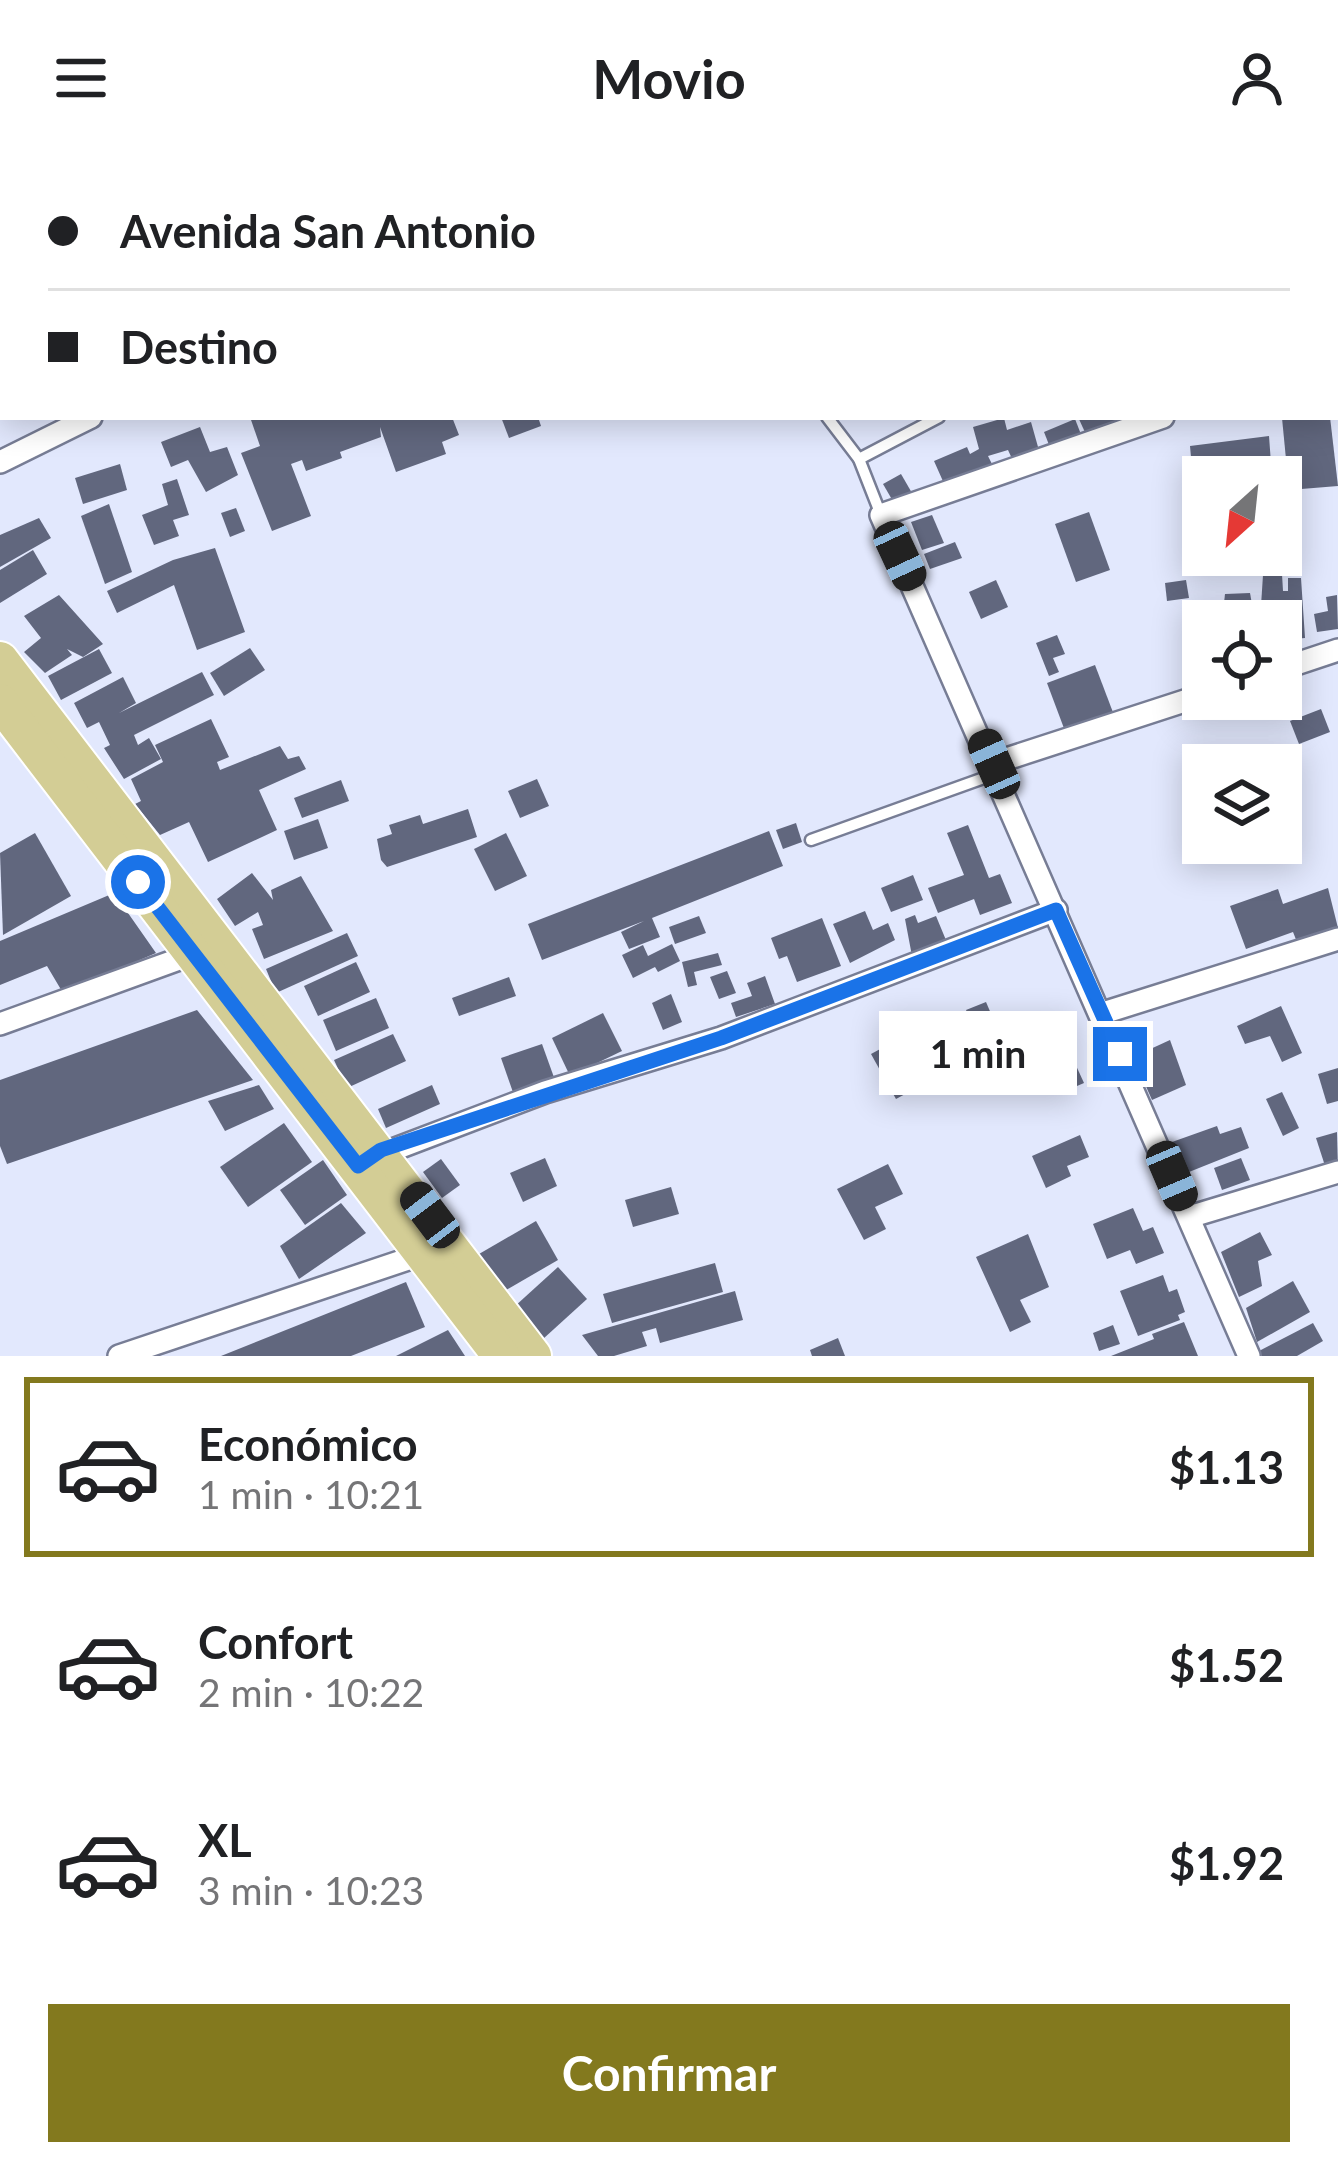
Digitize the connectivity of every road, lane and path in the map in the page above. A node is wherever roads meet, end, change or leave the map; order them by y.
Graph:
1 (85, 420) edge
2 (829, 420) edge
3 (933, 420) edge
4 (1153, 420) edge
5 (859, 459) junction
6 (0, 462) edge
7 (881, 515) junction
8 (1338, 650) edge
9 (0, 660) edge
10 (1302, 662) edge
11 (0, 702) edge
12 (1182, 702) edge
13 (996, 768) junction
14 (811, 840) dead end
15 (1056, 910) junction
16 (1338, 939) edge
17 (194, 954) junction
18 (1103, 1013) junction
19 (0, 1024) edge
20 (369, 1158) junction
21 (1338, 1172) edge
22 (1189, 1216) junction
23 (423, 1255) junction
24 (119, 1356) edge
25 (501, 1356) edge
26 (533, 1356) edge
27 (1249, 1356) edge

1 - 6 street
2 - 5 lane
3 - 5 lane
4 - 7 street
5 - 7 lane
7 - 13 street
8 - 10 street
9 - 20 main road
11 - 17 main road
12 - 13 street
13 - 14 lane
13 - 15 street
15 - 18 street
15 - 20 street
16 - 18 street
17 - 19 street
17 - 20 main road
18 - 22 street
20 - 23 main road
20 - 26 main road
21 - 22 street
22 - 27 street
23 - 24 street
23 - 25 main road

